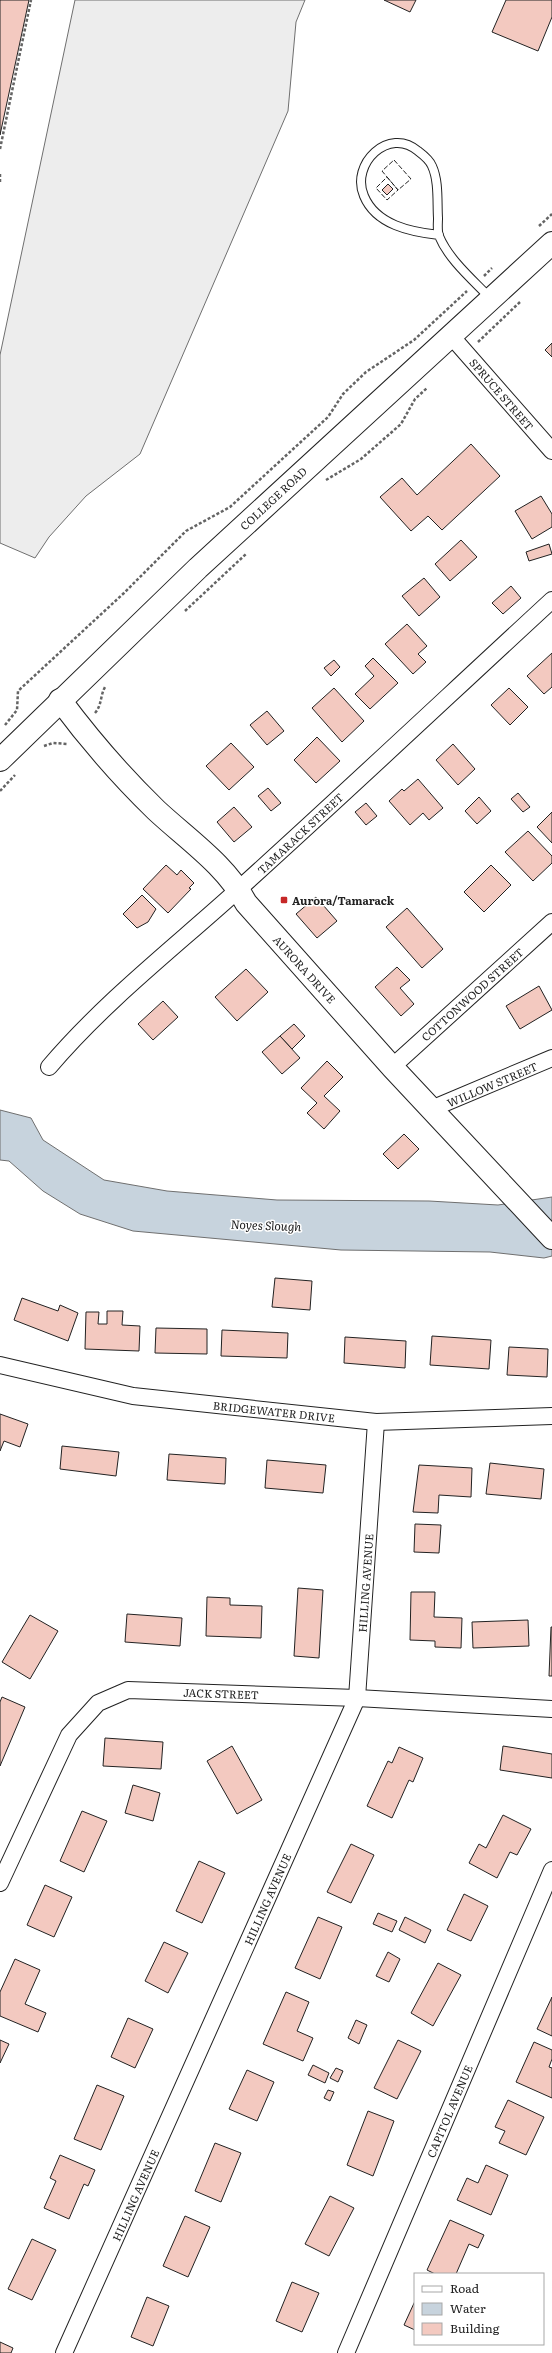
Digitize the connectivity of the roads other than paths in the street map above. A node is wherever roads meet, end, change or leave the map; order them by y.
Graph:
1 (439, 235) junction
2 (552, 243) edge
3 (492, 300) junction
4 (459, 345) junction
5 (552, 451) edge
6 (552, 600) edge
7 (60, 700) junction
8 (0, 760) edge
9 (239, 889) junction
10 (552, 922) edge
11 (552, 1058) edge
12 (49, 1067) dead end
13 (392, 1067) junction
14 (431, 1109) junction
15 (552, 1238) edge
16 (0, 1365) edge
17 (552, 1416) edge
18 (376, 1422) junction
19 (357, 1698) junction
20 (552, 1708) edge
21 (552, 1870) edge
22 (0, 1883) edge
23 (64, 2353) edge
24 (346, 2353) edge

1 - 1 lane
1 - 3 lane
2 - 3 main road, COLLEGE ROAD
3 - 4 main road, COLLEGE ROAD
4 - 5 street, SPRUCE STREET
4 - 7 main road, COLLEGE ROAD
6 - 9 street, TAMARACK STREET
7 - 8 main road, COLLEGE ROAD
7 - 9 main road, AURORA DRIVE
9 - 12 street, TAMARACK STREET
9 - 13 main road, AURORA DRIVE
10 - 13 street, COTTONWOOD STREET
11 - 14 street, WILLOW STREET
13 - 14 main road, AURORA DRIVE
14 - 15 main road, AURORA DRIVE
16 - 18 street, BRIDGEWATER DRIVE
17 - 18 street, BRIDGEWATER DRIVE
18 - 19 street, HILLING AVENUE
19 - 20 street, JACK STREET
19 - 22 street, JACK STREET
19 - 23 street, HILLING AVENUE
21 - 24 street, CAPITOL AVENUE

